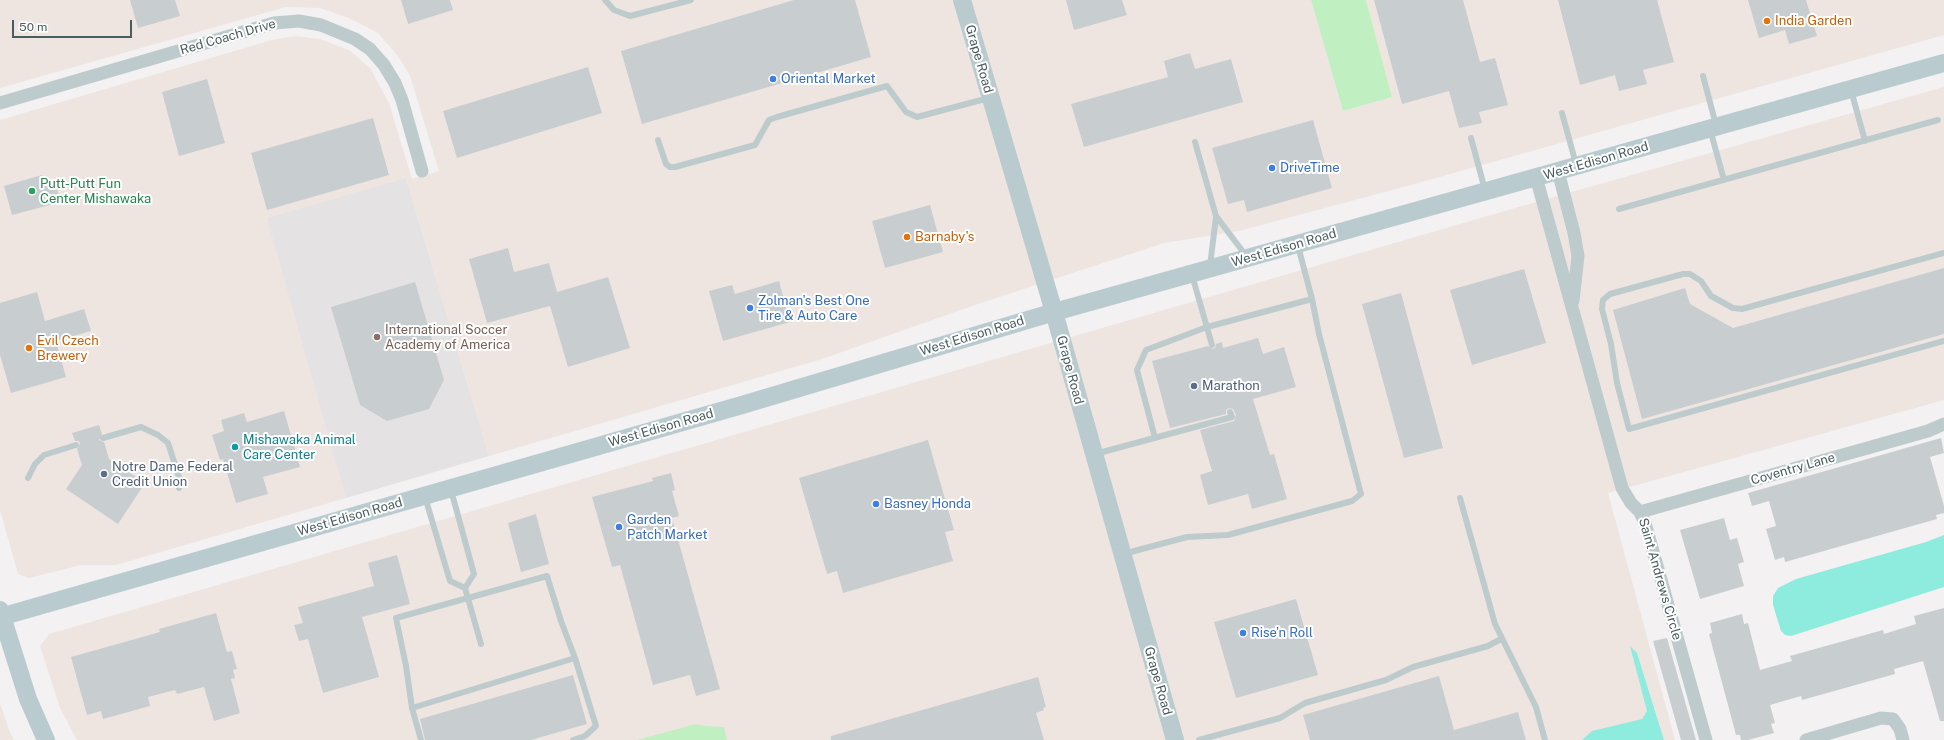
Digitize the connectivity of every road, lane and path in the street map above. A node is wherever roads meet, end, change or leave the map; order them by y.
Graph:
1 (604, 0) edge
2 (691, 0) edge
3 (962, 0) edge
4 (1944, 63) edge
5 (1704, 76) dead end
6 (1851, 89) junction
7 (991, 97) junction
8 (0, 103) edge
9 (1562, 113) dead end
10 (1938, 120) dead end
11 (1714, 128) junction
12 (1471, 138) dead end
13 (658, 140) dead end
14 (1865, 141) junction
15 (1195, 142) dead end
16 (1576, 166) junction
17 (422, 171) dead end
18 (1558, 171) junction
19 (1536, 177) junction
20 (1724, 180) junction
21 (1486, 191) junction
22 (1618, 209) dead end
23 (1216, 216) junction
24 (1297, 244) junction
25 (1944, 253) edge
26 (1248, 258) junction
27 (1209, 268) junction
28 (1192, 273) junction
29 (1312, 299) junction
30 (1572, 306) junction
31 (1054, 312) junction
32 (1207, 327) junction
33 (1944, 341) edge
34 (1212, 345) dead end
35 (1230, 412) dead end
36 (1944, 424) edge
37 (103, 438) dead end
38 (1156, 438) junction
39 (76, 445) dead end
40 (1093, 455) junction
41 (28, 478) dead end
42 (179, 488) dead end
43 (451, 488) junction
44 (425, 495) junction
45 (1460, 498) dead end
46 (1640, 512) junction
47 (1122, 555) junction
48 (465, 588) junction
49 (467, 598) junction
50 (1, 614) edge
51 (1501, 639) junction
52 (481, 644) dead end
53 (575, 658) junction
54 (412, 708) junction
55 (46, 740) edge
56 (421, 740) edge
57 (573, 740) edge
58 (1175, 740) edge
59 (1199, 740) edge
60 (1545, 740) edge
61 (1706, 740) edge
62 (1806, 740) edge
63 (1903, 740) edge

1 - 2 lane
3 - 7 main road, Grape Road
4 - 6 main road, West Edison Road
5 - 11 lane
6 - 11 main road, West Edison Road
6 - 14 lane
7 - 13 lane
7 - 31 main road, Grape Road
8 - 17 street, Red Coach Drive
9 - 16 lane
10 - 14 lane
11 - 16 main road, West Edison Road
11 - 20 lane
12 - 21 lane
14 - 20 lane
15 - 23 lane
16 - 18 main road, West Edison Road
18 - 19 main road, West Edison Road
18 - 30 street, Saint Andrews Circle
19 - 21 main road, West Edison Road
19 - 30 street, Saint Andrews Circle
20 - 22 lane
21 - 24 main road, West Edison Road
23 - 26 lane
23 - 27 lane
24 - 26 main road, West Edison Road
24 - 29 lane
25 - 33 lane
26 - 27 main road, West Edison Road
27 - 28 main road, West Edison Road
28 - 31 main road, West Edison Road
28 - 32 lane
29 - 32 lane
29 - 47 lane
30 - 46 street, Saint Andrews Circle
31 - 40 main road, Grape Road
31 - 43 main road, West Edison Road
32 - 34 lane
32 - 38 lane
35 - 38 lane
36 - 46 street, Coventry Lane
37 - 42 lane
38 - 40 lane
39 - 41 lane
40 - 47 main road, Grape Road
43 - 44 main road, West Edison Road
43 - 48 lane
44 - 48 lane
44 - 50 main road, West Edison Road
45 - 51 lane
46 - 61 street, Saint Andrews Circle
47 - 58 main road, Grape Road
48 - 49 lane
49 - 52 lane
49 - 53 lane
49 - 54 lane
50 - 55 main road
51 - 59 lane
51 - 60 lane
53 - 54 lane
53 - 57 lane
54 - 56 lane
62 - 63 street

